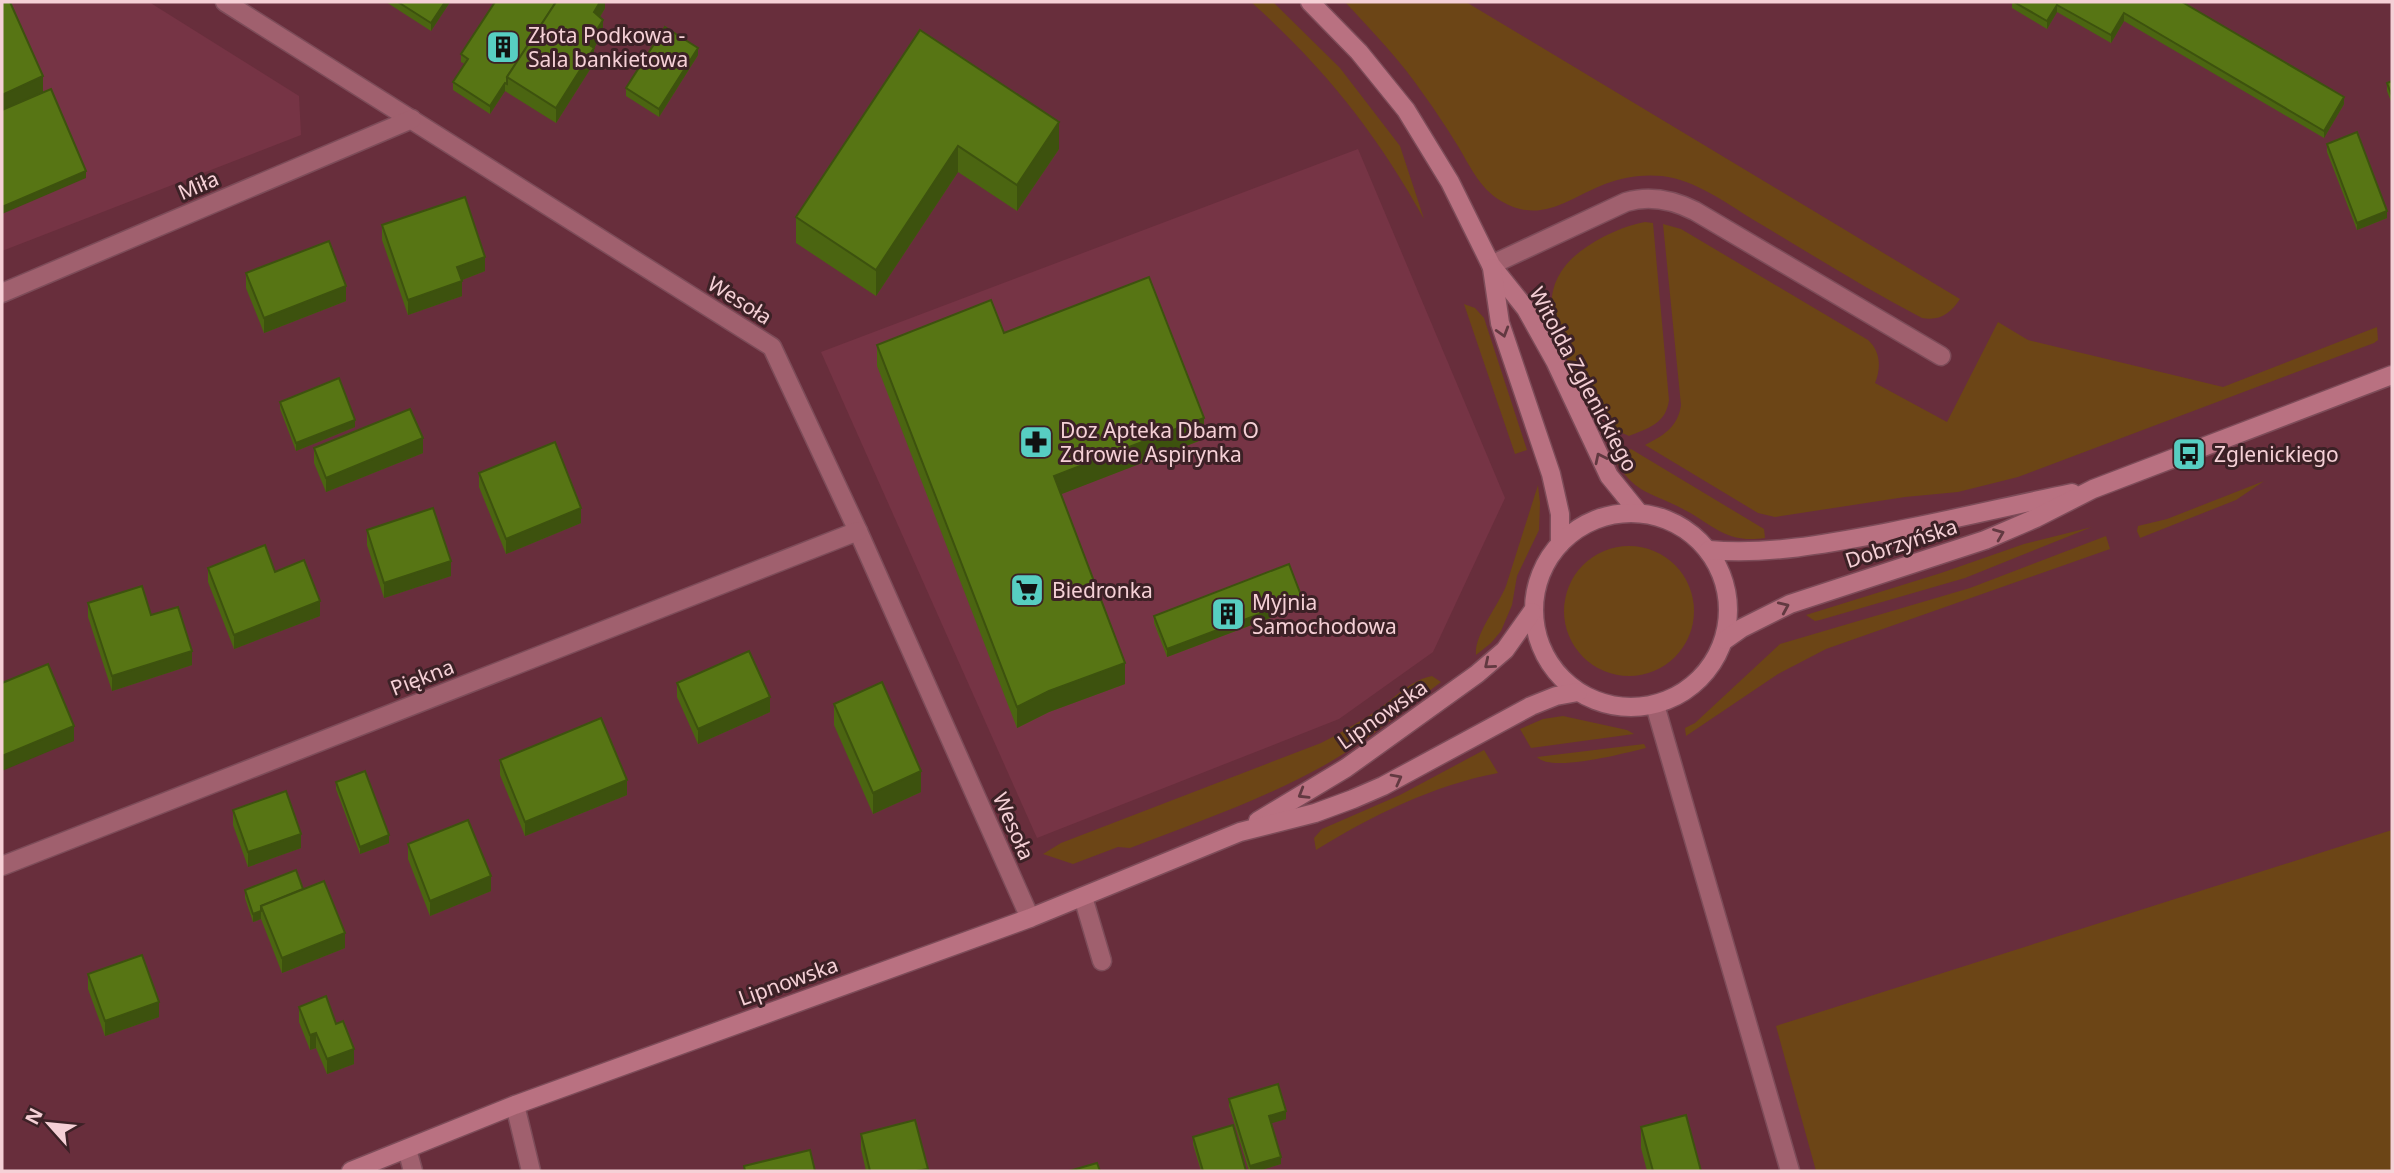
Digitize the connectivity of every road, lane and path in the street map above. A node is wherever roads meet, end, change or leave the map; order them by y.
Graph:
1 (225, 2) edge
2 (1310, 2) edge
3 (412, 119) junction
4 (1491, 265) junction
5 (2, 293) edge
6 (1941, 356) dead end
7 (2392, 375) edge
8 (2092, 489) junction
9 (1639, 513) junction
10 (858, 531) junction
11 (1560, 544) junction
12 (1709, 550) junction
13 (1532, 611) junction
14 (1725, 640) junction
15 (1578, 692) junction
16 (1655, 705) junction
17 (1240, 832) junction
18 (2, 866) edge
19 (1083, 897) junction
20 (1030, 918) junction
21 (1102, 961) dead end
22 (515, 1105) junction
23 (407, 1149) junction
24 (351, 1171) edge
25 (413, 1171) edge
26 (531, 1171) edge
27 (1790, 1171) edge

1 - 3 street, Wesoła
2 - 4 main road, Witolda Zglenickiego
3 - 5 street, Miła
3 - 10 street, Wesoła
4 - 6 street
9 -> 4 main road, Witolda Zglenickiego
4 -> 11 main road, Witolda Zglenickiego
7 - 8 main road, Dobrzyńska
8 - 12 main road, Dobrzyńska
14 -> 8 main road, Dobrzyńska
9 - 11 main road
9 - 12 main road
10 - 18 street, Piękna
10 - 20 street, Wesoła
11 - 13 main road
12 - 14 main road
13 - 15 main road
13 -> 17 main road, Lipnowska
14 - 16 main road
15 - 16 main road
17 -> 15 main road, Lipnowska
16 - 27 street
17 - 19 main road, Lipnowska
19 - 20 main road, Lipnowska
19 - 21 street
20 - 22 main road, Lipnowska
22 - 23 main road, Lipnowska
22 - 26 street
23 - 24 main road, Lipnowska
23 - 25 street

